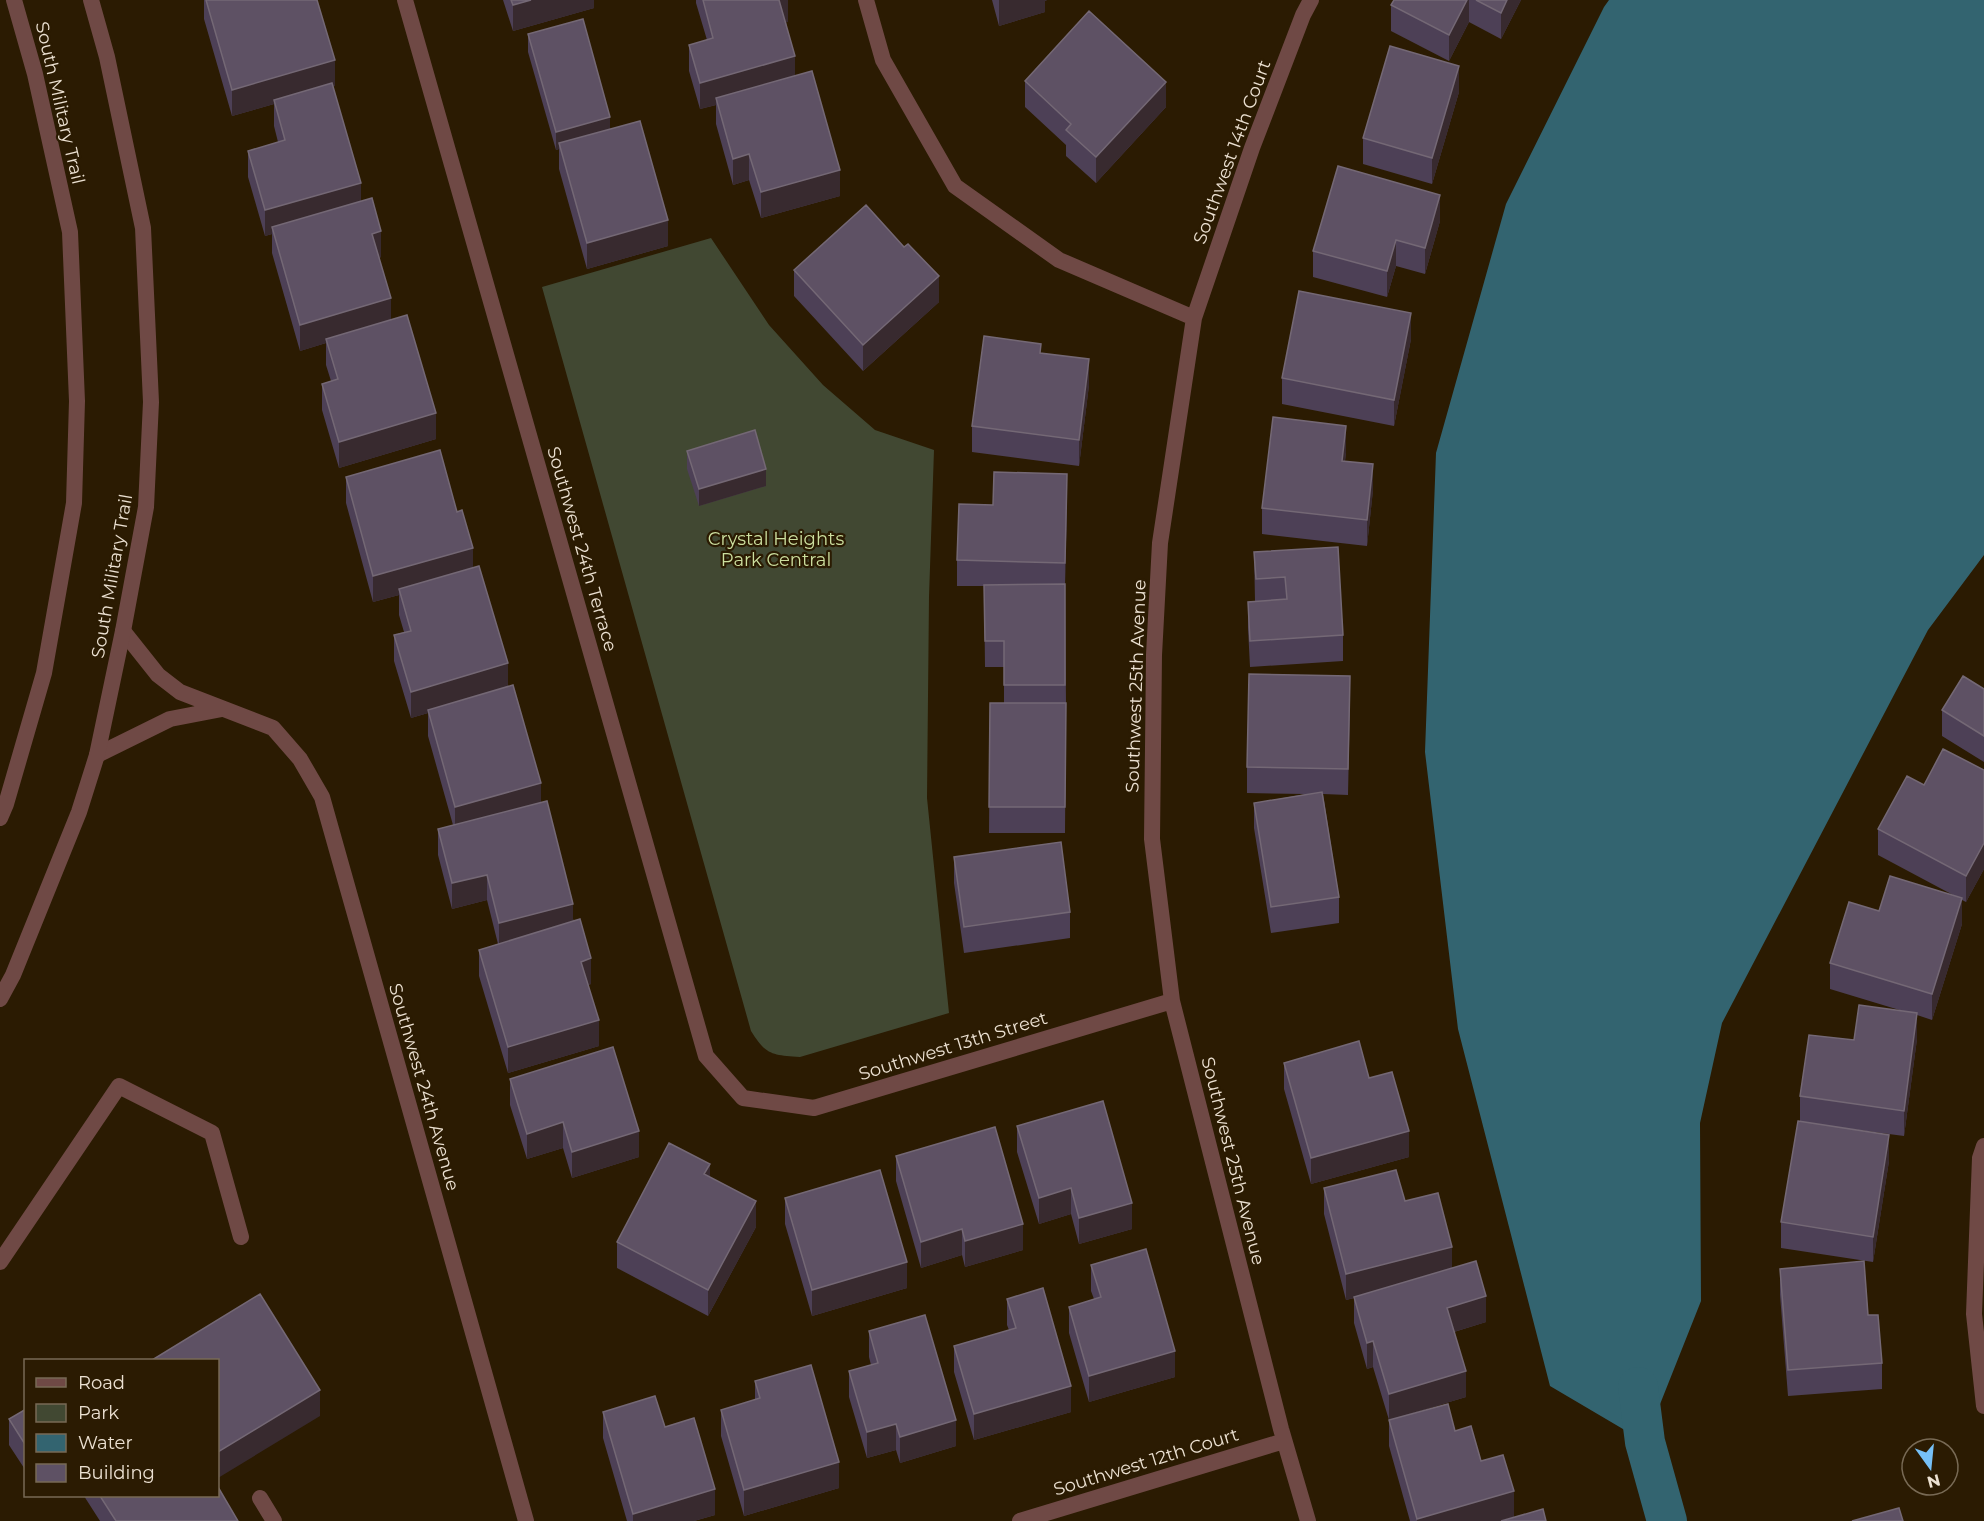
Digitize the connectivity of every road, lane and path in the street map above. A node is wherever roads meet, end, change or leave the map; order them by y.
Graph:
1 (14, 0) edge
2 (91, 0) edge
3 (405, 0) edge
4 (866, 0) edge
5 (1311, 0) edge
6 (1194, 318) junction
7 (123, 631) junction
8 (223, 709) junction
9 (97, 755) junction
10 (0, 818) edge
11 (0, 999) edge
12 (1172, 1001) junction
13 (743, 1098) joint
14 (1984, 1146) edge
15 (241, 1237) dead end
16 (0, 1262) edge
17 (1984, 1406) edge
18 (1284, 1441) junction
19 (260, 1498) dead end
20 (274, 1521) edge
21 (526, 1521) edge
22 (1020, 1521) edge
23 (1308, 1521) edge

1 - 10 street, South Military Trail
2 - 7 street, South Military Trail
3 - 13 street, Southwest 24th Terrace
4 - 6 street
5 - 6 street, Southwest 14th Court
6 - 12 street, Southwest 25th Avenue
7 - 8 street, Southwest 24th Avenue
7 - 9 street, South Military Trail
8 - 9 street
8 - 21 street, Southwest 24th Avenue
9 - 11 street, South Military Trail
12 - 13 street, Southwest 13th Street
12 - 18 street, Southwest 25th Avenue
14 - 17 street
15 - 16 street
18 - 22 street, Southwest 12th Court
18 - 23 street, Southwest 25th Avenue
19 - 20 street

